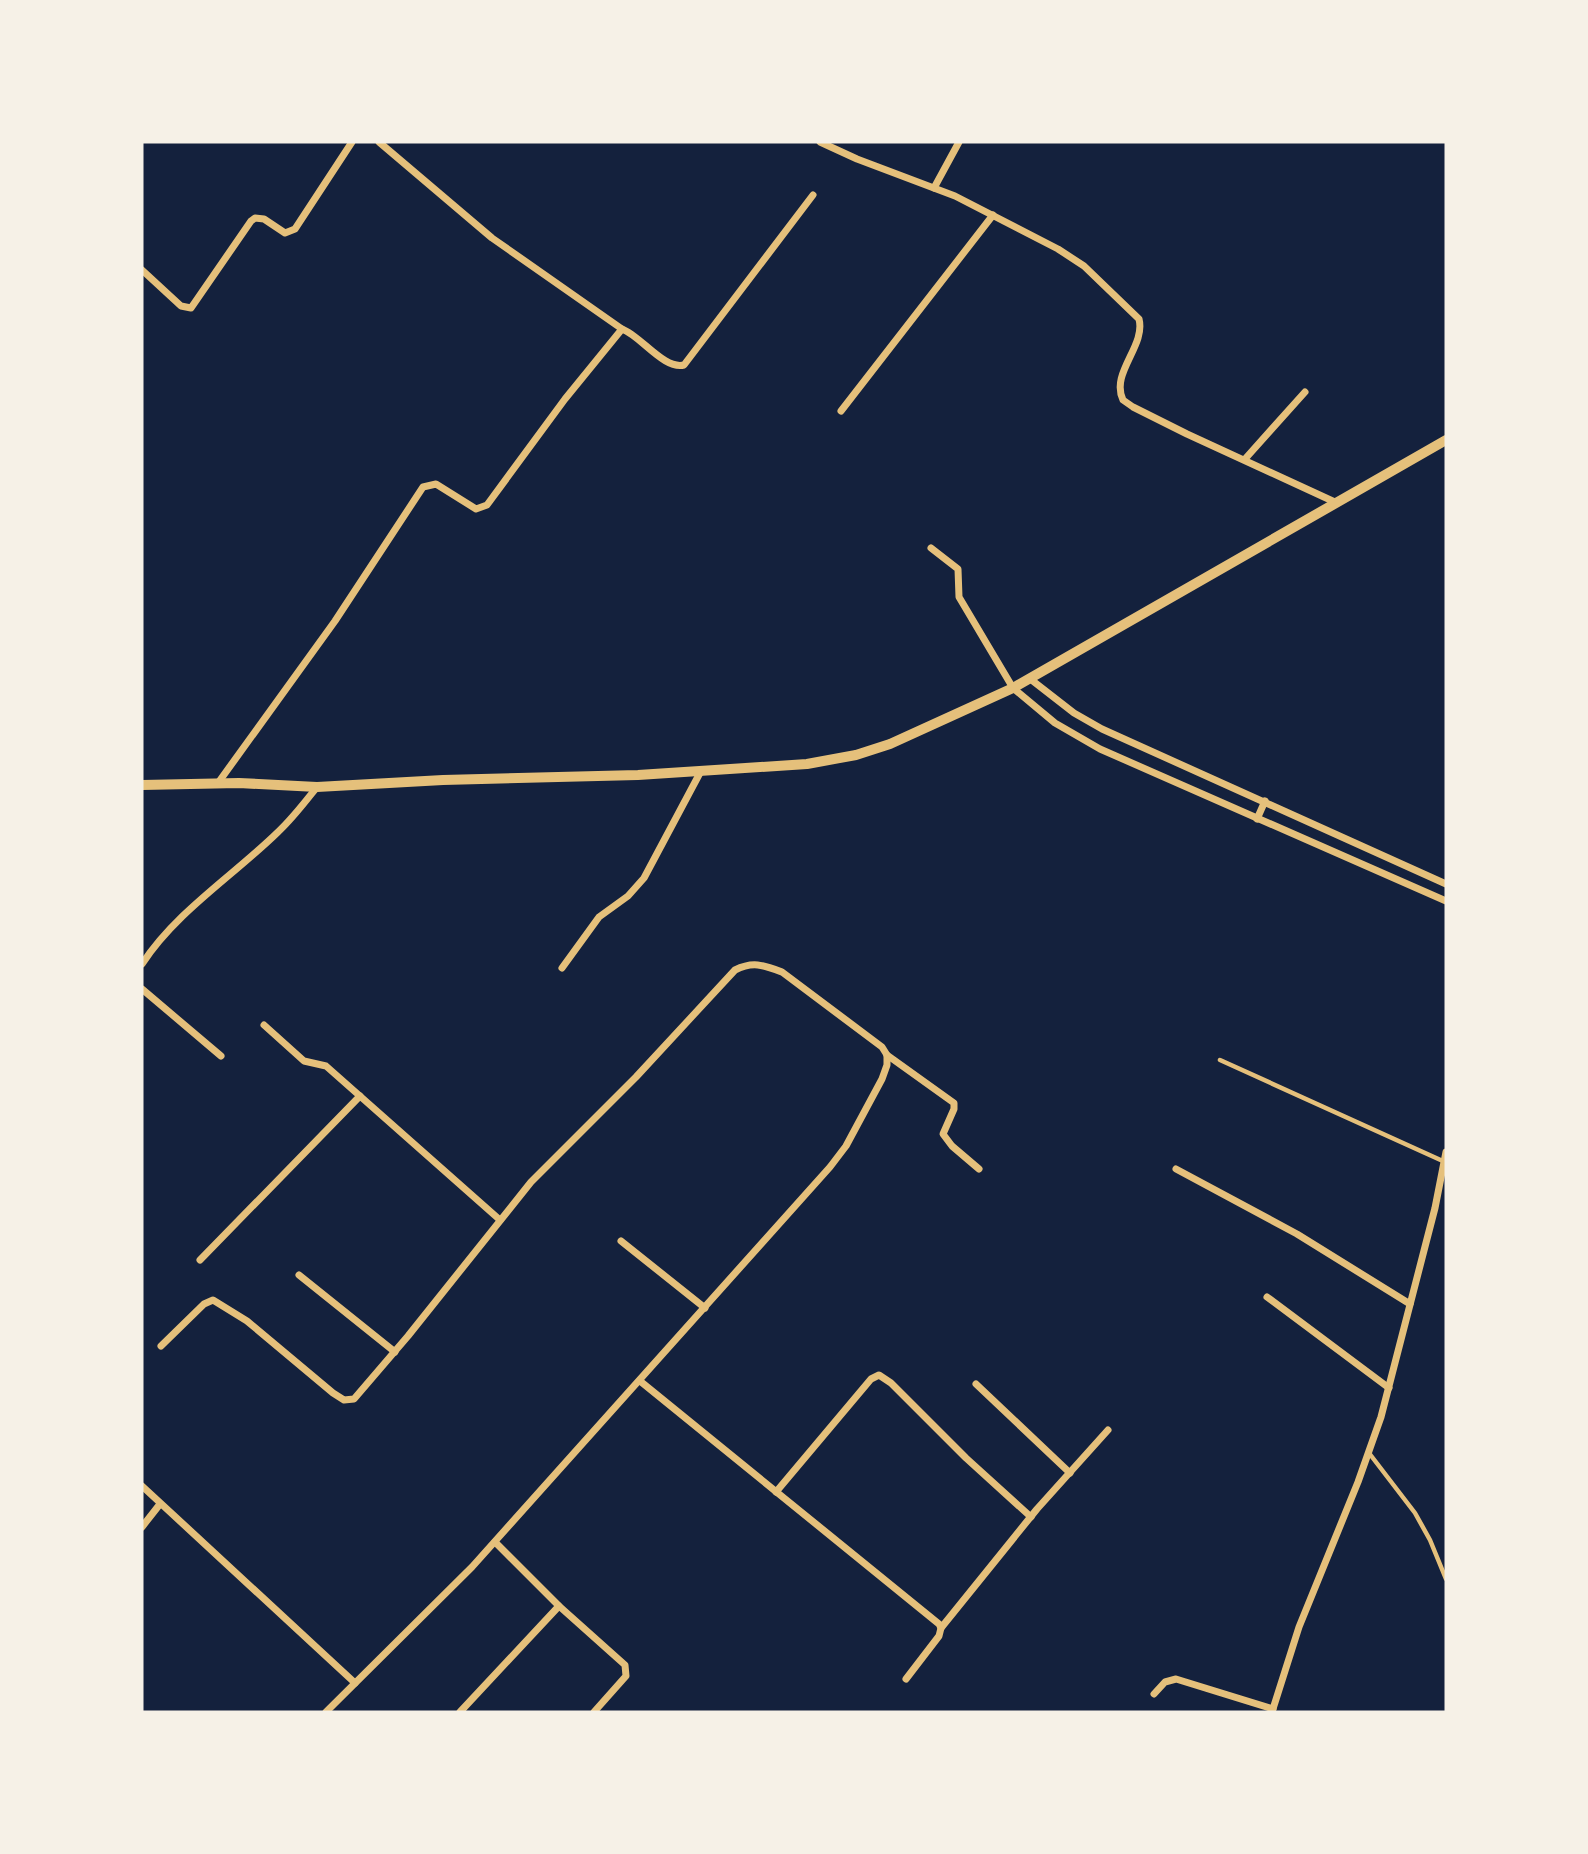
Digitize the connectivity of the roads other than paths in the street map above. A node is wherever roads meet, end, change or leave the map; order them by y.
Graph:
1 (352, 142) edge
2 (379, 142) edge
3 (820, 142) edge
4 (959, 142) edge
5 (934, 188) junction
6 (813, 195) dead end
7 (993, 215) junction
8 (142, 270) edge
9 (622, 329) junction
10 (1305, 392) dead end
11 (841, 411) dead end
12 (1446, 440) edge
13 (1245, 459) junction
14 (1338, 503) junction
15 (931, 548) dead end
16 (1029, 678) junction
17 (1013, 688) junction
18 (701, 771) junction
19 (218, 783) junction
20 (142, 785) edge
21 (317, 787) junction
22 (1265, 801) junction
23 (1256, 818) junction
24 (1446, 884) edge
25 (1446, 901) edge
26 (142, 964) edge
27 (562, 968) dead end
28 (142, 989) edge
29 (264, 1025) dead end
30 (887, 1055) junction
31 (220, 1056) dead end
32 (1220, 1060) dead end
33 (360, 1096) junction
34 (1446, 1152) edge
35 (1445, 1162) edge
36 (979, 1169) dead end
37 (1176, 1169) dead end
38 (500, 1220) junction
39 (621, 1241) dead end
40 (200, 1260) dead end
41 (299, 1275) dead end
42 (1267, 1297) dead end
43 (1410, 1304) junction
44 (705, 1308) junction
45 (162, 1346) dead end
46 (395, 1352) junction
47 (640, 1381) junction
48 (976, 1384) dead end
49 (1389, 1388) junction
50 (1108, 1430) dead end
51 (1369, 1453) junction
52 (1070, 1473) junction
53 (142, 1486) edge
54 (776, 1492) junction
55 (160, 1504) junction
56 (1031, 1517) junction
57 (143, 1522) edge
58 (495, 1542) junction
59 (1446, 1579) edge
60 (559, 1606) junction
61 (941, 1628) junction
62 (906, 1679) dead end
63 (355, 1683) junction
64 (1154, 1693) dead end
65 (1273, 1710) edge
66 (326, 1712) edge
67 (460, 1712) edge
68 (594, 1712) edge

1 - 8 street
2 - 9 street
3 - 5 street
4 - 5 street
5 - 7 street
6 - 9 street
7 - 11 street
7 - 13 street
9 - 19 street
10 - 13 street
12 - 14 street
13 - 14 street
14 - 16 street
15 - 17 street
16 - 17 street
16 - 22 street
17 - 18 street
17 - 23 street
18 - 21 street
18 - 27 street
19 - 20 street
19 - 21 street
21 - 26 street
22 - 23 street
22 - 24 street
23 - 25 street
28 - 31 street
29 - 33 street
30 - 36 street
30 - 38 street
30 - 44 street
32 - 35 lane
33 - 38 street
33 - 40 street
34 - 35 street
35 - 43 street
37 - 43 street
38 - 46 street
39 - 44 street
41 - 46 street
42 - 49 street
43 - 49 street
44 - 47 street
45 - 46 street
47 - 54 street
47 - 58 street
48 - 52 street
49 - 51 street
50 - 52 street
51 - 59 lane
51 - 65 street
52 - 56 street
53 - 55 street
54 - 56 street
54 - 61 street
55 - 57 street
55 - 63 street
56 - 61 street
58 - 60 street
58 - 63 street
60 - 67 street
60 - 68 street
61 - 62 street
63 - 66 street
64 - 65 street

